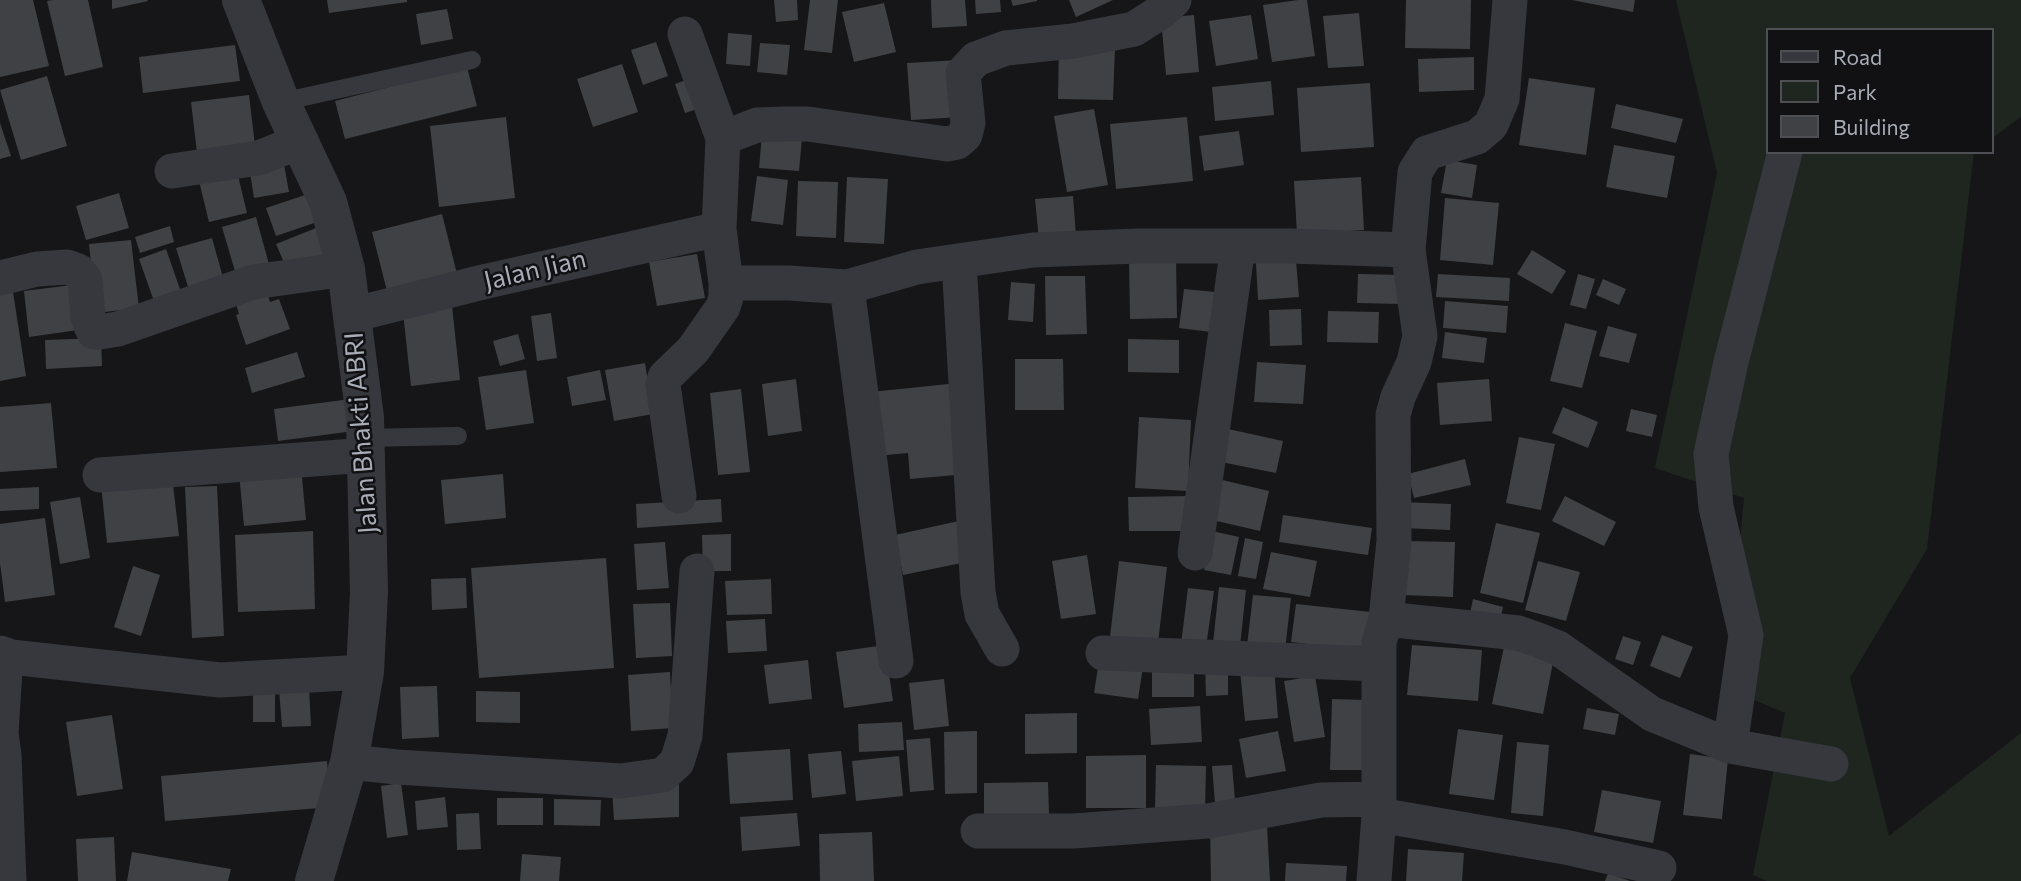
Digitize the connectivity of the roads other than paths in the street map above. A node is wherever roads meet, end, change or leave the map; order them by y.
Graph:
1 (242, 0) edge
2 (1174, 0) edge
3 (1510, 0) edge
4 (685, 34) dead end
5 (472, 60) dead end
6 (281, 102) junction
7 (723, 138) junction
8 (301, 141) junction
9 (1784, 154) edge
10 (172, 171) dead end
11 (719, 229) junction
12 (1238, 246) junction
13 (1408, 250) junction
14 (959, 261) junction
15 (346, 269) junction
16 (0, 278) edge
17 (726, 283) junction
18 (847, 287) junction
19 (352, 315) junction
20 (458, 436) dead end
21 (367, 446) junction
22 (100, 475) dead end
23 (679, 496) dead end
24 (1195, 553) dead end
25 (697, 571) dead end
26 (1387, 619) junction
27 (1002, 649) dead end
28 (1104, 653) dead end
29 (3, 654) edge
30 (896, 661) dead end
31 (1378, 664) junction
32 (365, 672) junction
33 (0, 733) edge
34 (1730, 746) junction
35 (349, 762) junction
36 (1831, 764) dead end
37 (1379, 807) junction
38 (978, 831) dead end
39 (1659, 868) dead end
40 (321, 880) edge
41 (9, 881) edge
42 (1374, 881) edge

1 - 6 street, Jalan Bhakti ABRI
2 - 7 street
3 - 13 street
4 - 7 street
5 - 6 lane
6 - 8 street, Jalan Bhakti ABRI
7 - 11 street
8 - 10 street
8 - 15 street, Jalan Bhakti ABRI
9 - 34 street
11 - 17 street
11 - 19 street, Jalan Jian
12 - 13 street
12 - 14 street
12 - 24 street
13 - 26 street
14 - 18 street
14 - 27 street
15 - 16 street
15 - 19 street, Jalan Bhakti ABRI
17 - 18 street
17 - 23 street
18 - 30 street
19 - 21 street, Jalan Bhakti ABRI
20 - 21 lane
21 - 22 street
21 - 32 street, Jalan Bhakti ABRI
25 - 35 street
26 - 31 street
26 - 34 street
28 - 31 street
29 - 32 street
29 - 33 street
31 - 37 street
32 - 35 street, Jalan Bhakti ABRI
33 - 41 street
34 - 36 street
35 - 40 street, Jalan Bhakti ABRI
37 - 38 street
37 - 39 street
37 - 42 street

